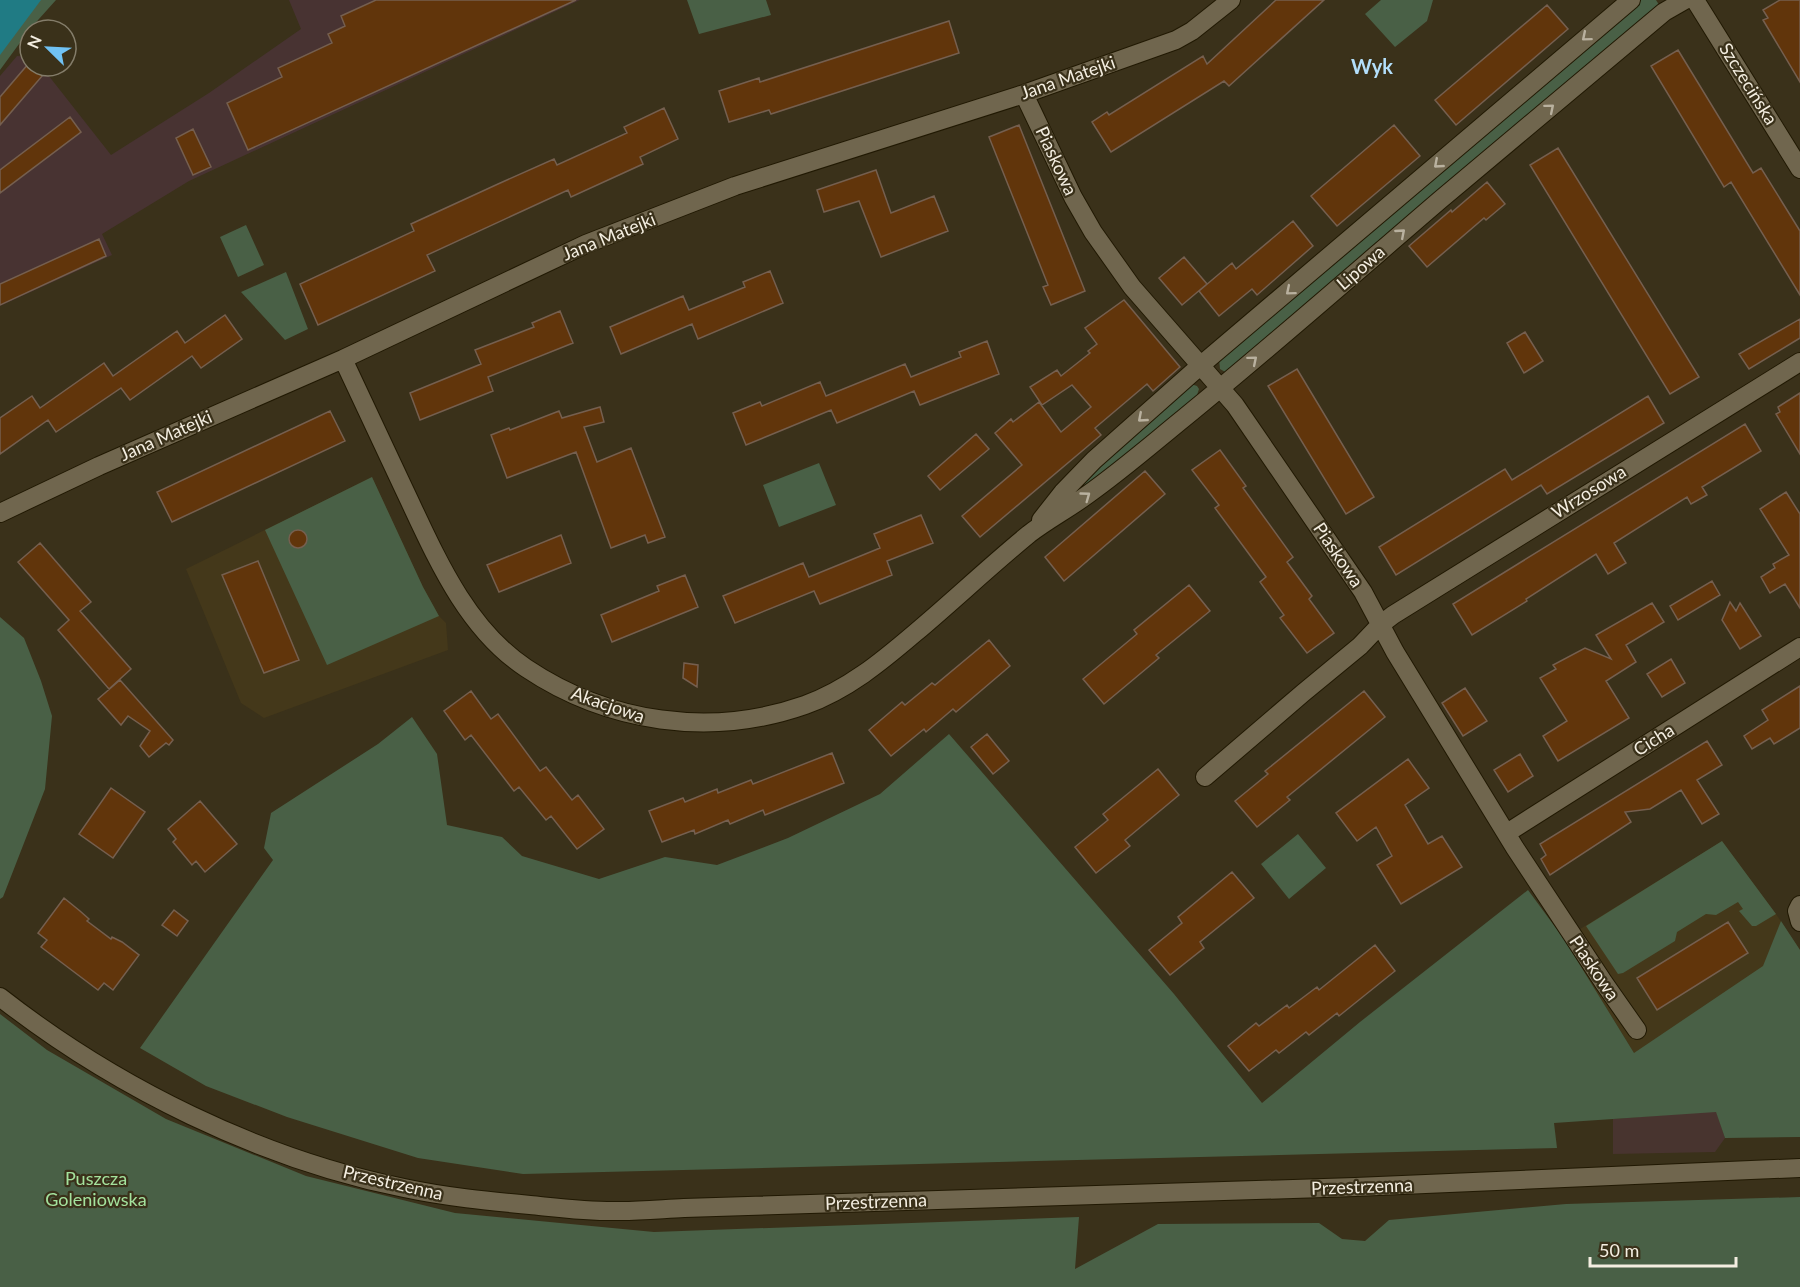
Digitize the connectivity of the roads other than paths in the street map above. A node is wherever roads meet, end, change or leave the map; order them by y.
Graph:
1 (1231, 0) edge
2 (1631, 0) edge
3 (1685, 0) edge
4 (1695, 0) edge
5 (1024, 94) junction
6 (1800, 169) edge
7 (343, 359) junction
8 (1800, 362) edge
9 (1201, 365) junction
10 (1221, 387) junction
11 (0, 513) edge
12 (1033, 531) junction
13 (1005, 556) joint
14 (1380, 625) junction
15 (1800, 647) edge
16 (1205, 777) dead end
17 (1507, 833) junction
18 (1800, 905) edge
19 (1800, 922) edge
20 (0, 997) edge
21 (1637, 1030) dead end
22 (1800, 1168) edge

1 - 5 street, Jana Matejki
2 -> 9 street, Lipowa
10 -> 3 street, Lipowa
4 - 6 street, Szczecińska
5 - 7 street, Jana Matejki
5 - 9 street, Piaskowa
7 - 11 street, Jana Matejki
7 - 13 street, Akacjowa
8 - 14 street, Wrzosowa
9 - 10 street, Piaskowa
9 -> 12 street, Lipowa
12 -> 10 street, Lipowa
10 - 14 street, Piaskowa
12 - 13 street, Lipowa
14 - 16 street, Wrzosowa
14 - 17 street, Piaskowa
15 - 17 street, Cicha
17 - 21 street, Piaskowa
18 - 19 street
20 - 22 street, Przestrzenna

